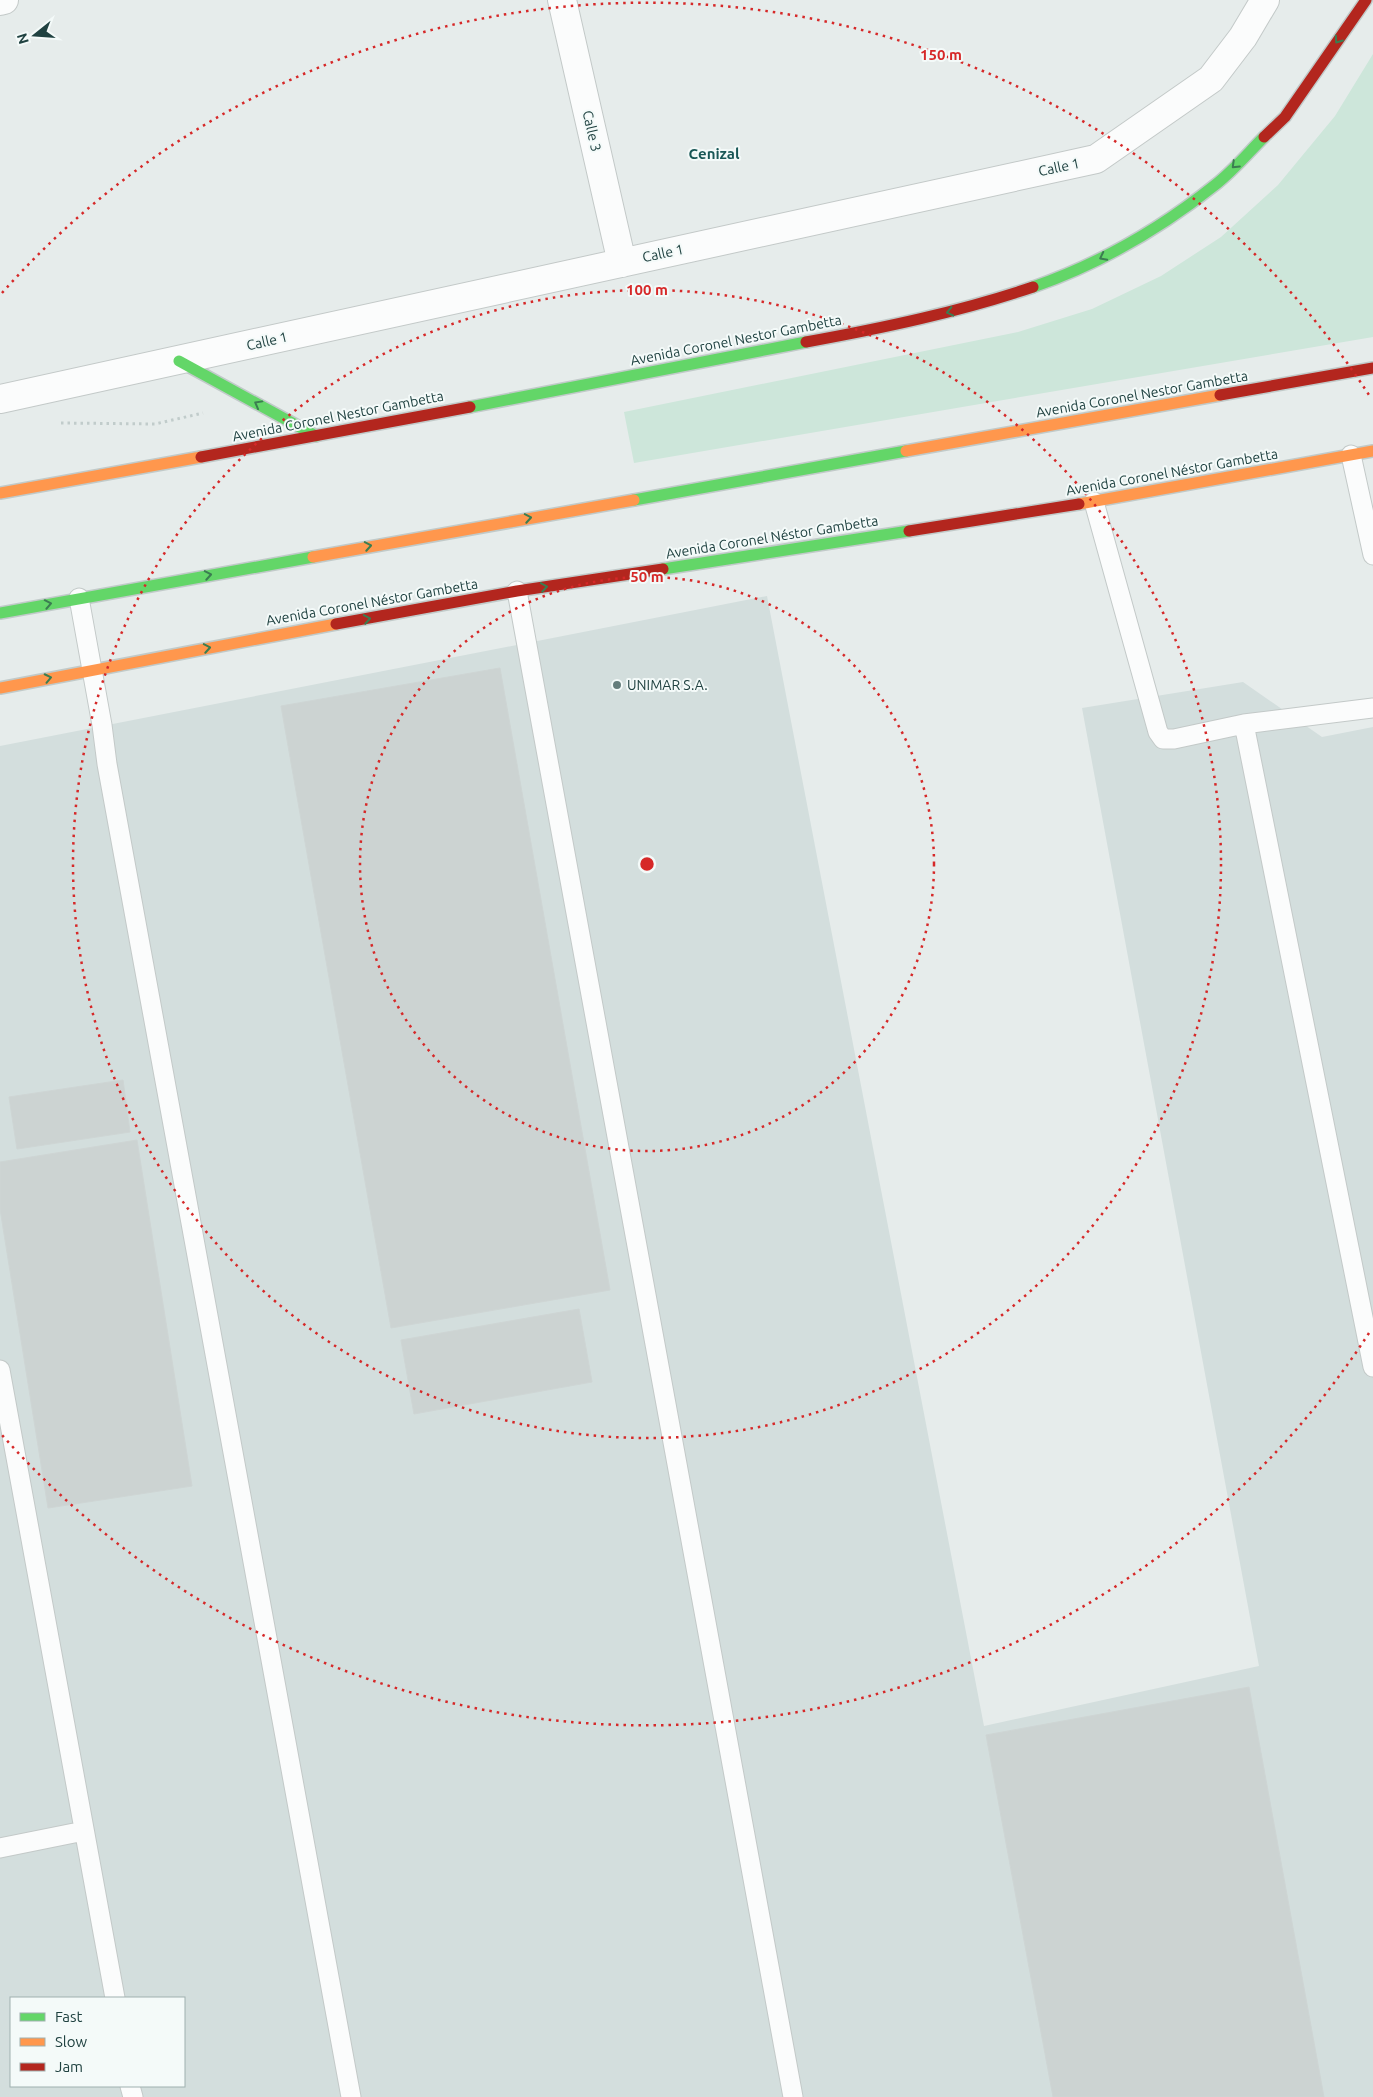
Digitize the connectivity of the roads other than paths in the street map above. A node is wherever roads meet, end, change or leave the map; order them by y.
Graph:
1 (4, 0) edge
2 (562, 0) edge
3 (1265, 0) edge
4 (1366, 0) edge
5 (0, 1) edge
6 (622, 262) junction
7 (179, 361) junction
8 (1373, 368) edge
9 (0, 399) edge
10 (316, 436) junction
11 (1373, 451) edge
12 (1351, 455) junction
13 (0, 493) edge
14 (1094, 502) junction
15 (1373, 555) edge
16 (517, 591) junction
17 (79, 598) junction
18 (0, 613) edge
19 (92, 669) junction
20 (0, 688) edge
21 (1373, 708) edge
22 (1244, 724) junction
23 (1373, 1367) edge
24 (0, 1370) edge
25 (84, 1831) junction
26 (0, 1848) edge
27 (114, 1997) edge
28 (351, 2097) edge
29 (793, 2097) edge

1 - 5 street
2 - 6 street, Calle 3
3 - 6 street, Calle 1
4 -> 10 main road, Avenida Coronel Nestor Gambetta
6 - 7 street, Calle 1
7 - 9 street, Calle 1
10 -> 7 main road
17 -> 8 main road, Avenida Coronel Nestor Gambetta
10 - 13 main road, Avenida Coronel Nestor Gambetta
11 - 12 main road, Avenida Coronel Néstor Gambetta
12 - 14 main road, Avenida Coronel Néstor Gambetta
12 - 15 lane
16 -> 14 main road, Avenida Coronel Néstor Gambetta
14 - 22 lane
19 -> 16 main road, Avenida Coronel Néstor Gambetta
16 - 29 lane
18 -> 17 main road, Avenida Coronel Nestor Gambetta
17 - 19 lane
20 -> 19 main road, Avenida Coronel Néstor Gambetta
19 - 28 lane
21 - 22 lane
22 - 23 lane
24 - 25 lane
25 - 26 lane
25 - 27 lane

